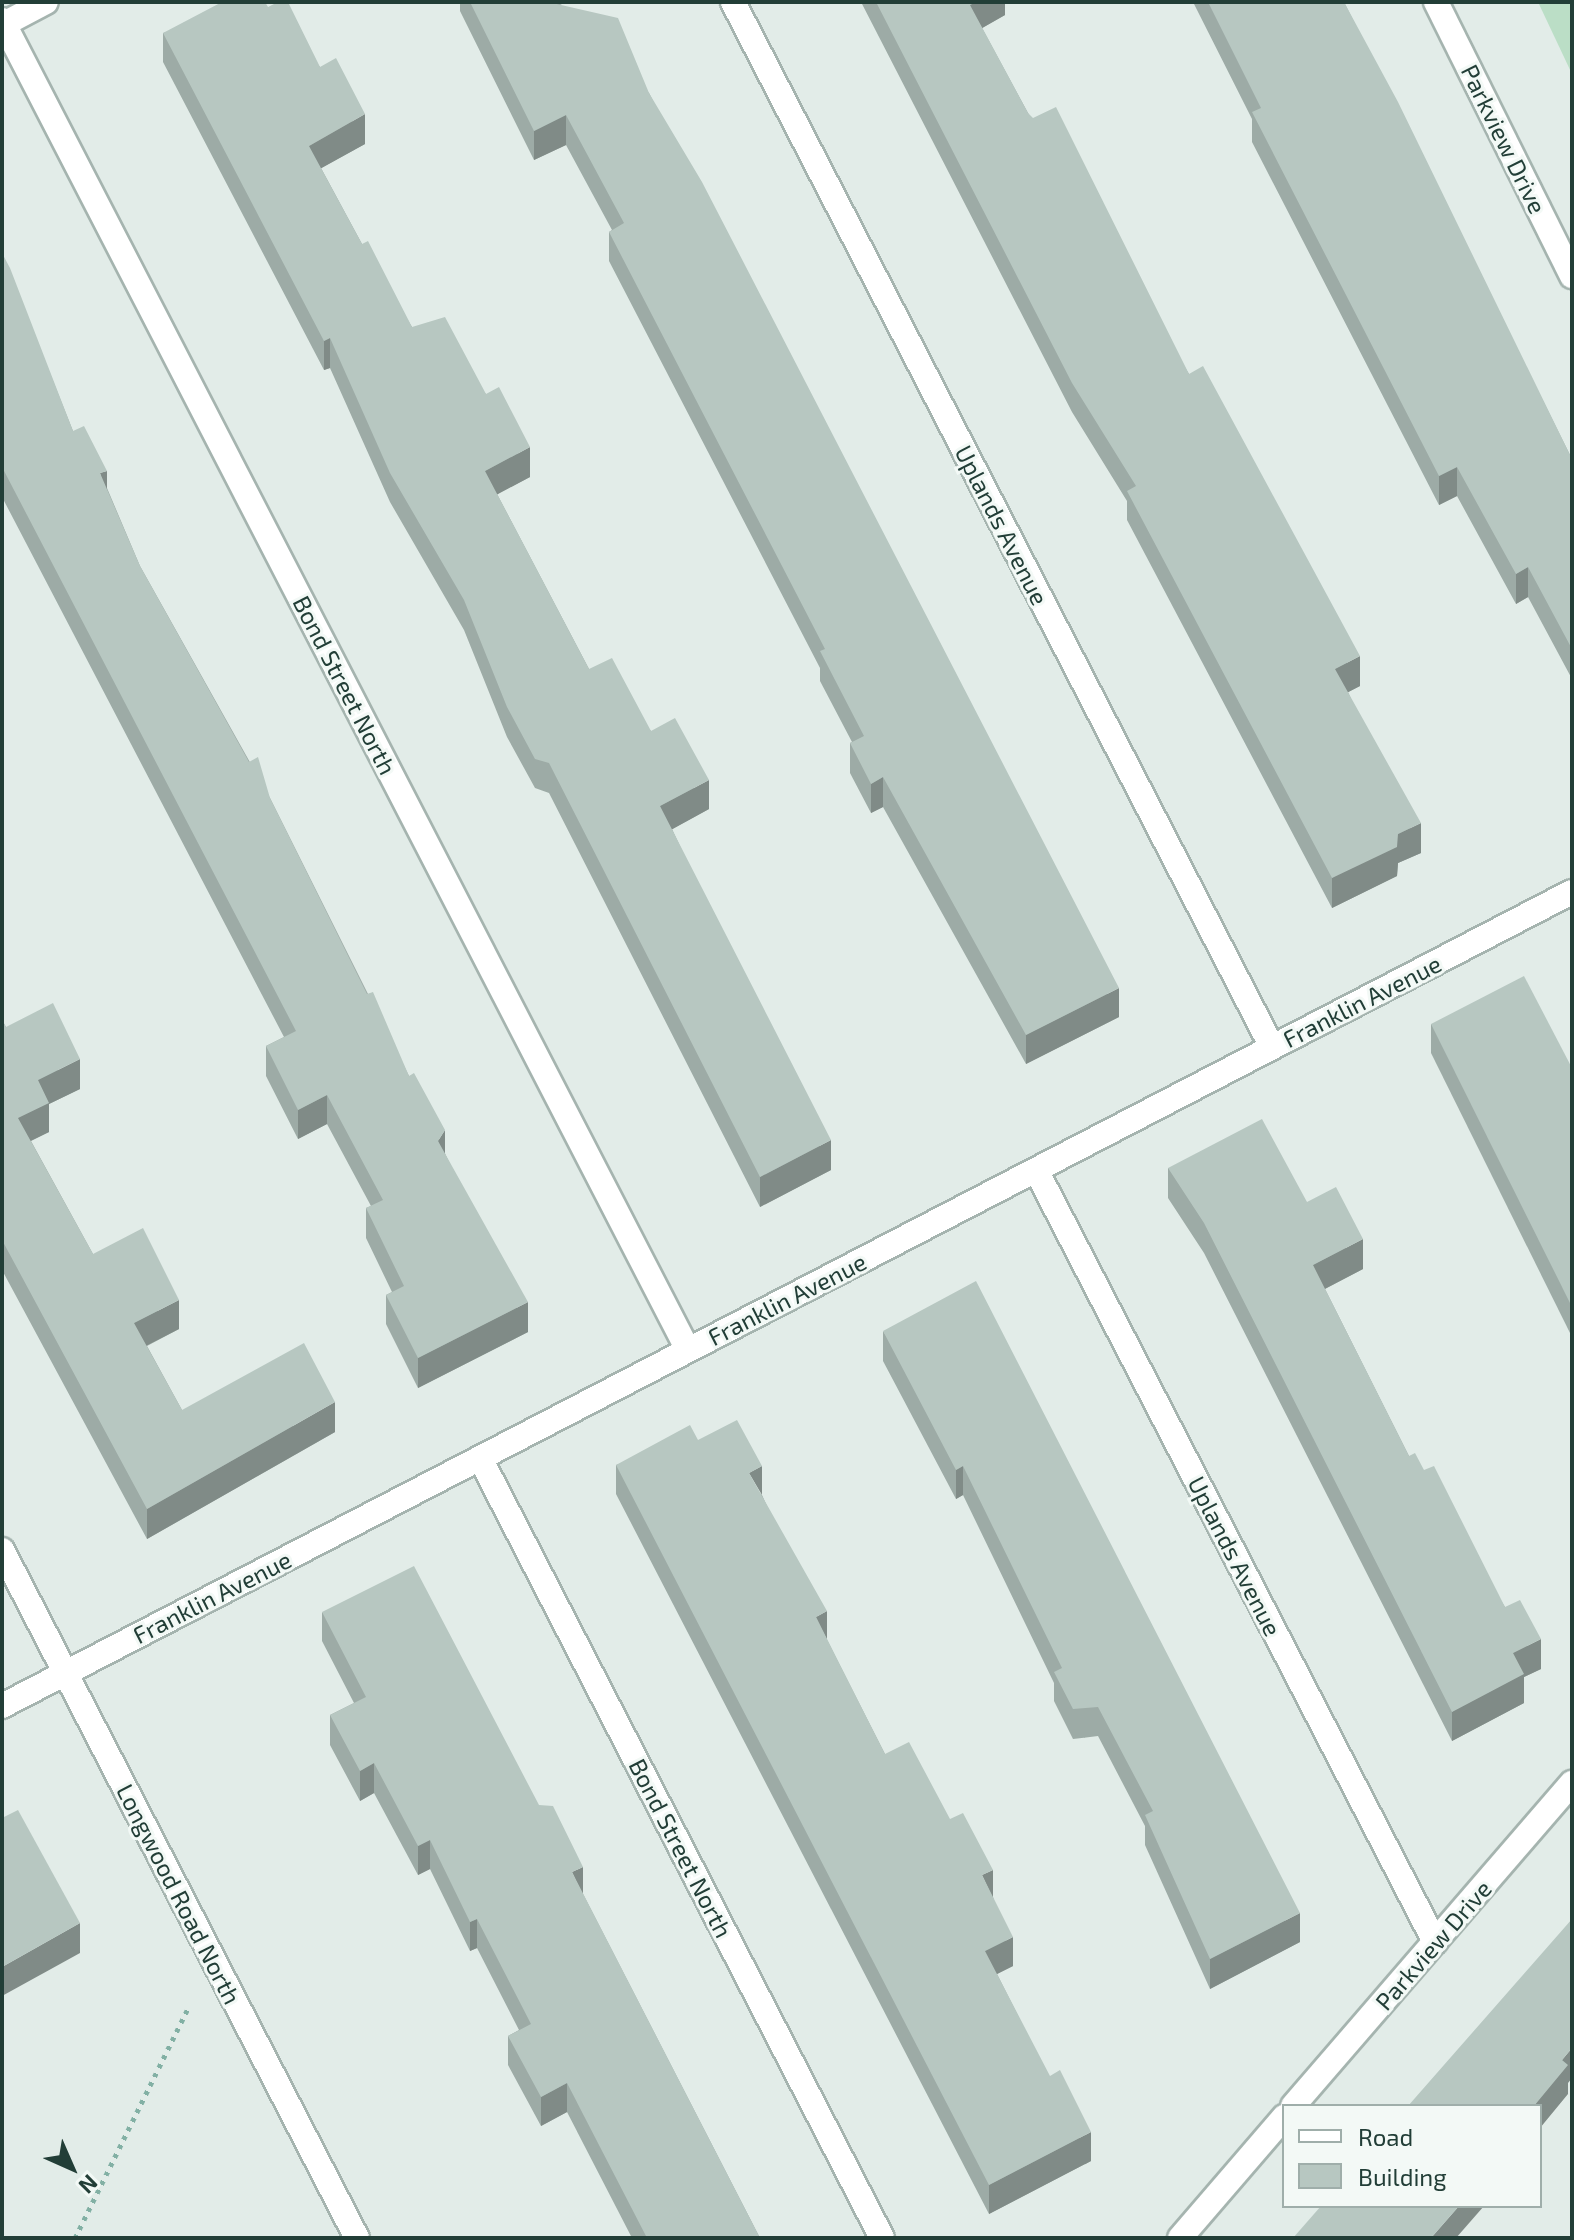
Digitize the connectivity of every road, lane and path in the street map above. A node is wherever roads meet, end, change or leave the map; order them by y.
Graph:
1 (46, 2) edge
2 (733, 2) edge
3 (1436, 2) edge
4 (3, 22) edge
5 (1572, 276) edge
6 (1572, 892) edge
7 (1272, 1047) junction
8 (1036, 1170) junction
9 (688, 1350) junction
10 (480, 1458) junction
11 (2, 1550) edge
12 (66, 1673) junction
13 (2, 1706) edge
14 (1572, 1783) edge
15 (1435, 1942) junction
16 (219, 1971) junction
17 (1295, 2104) edge
18 (1282, 2119) edge
19 (75, 2238) edge
20 (357, 2238) edge
21 (882, 2238) edge
22 (1180, 2238) edge

1 - 4 street
2 - 7 street, Uplands Avenue
3 - 5 street, Parkview Drive
4 - 9 street, Bond Street North
6 - 7 street, Franklin Avenue
7 - 8 street, Franklin Avenue
8 - 9 street, Franklin Avenue
8 - 15 street, Uplands Avenue
9 - 10 street, Franklin Avenue
10 - 12 street, Franklin Avenue
10 - 21 street, Bond Street North
11 - 12 street, Longwood Road North
12 - 13 street, Franklin Avenue
12 - 16 street, Longwood Road North
14 - 15 street, Parkview Drive
15 - 17 street, Parkview Drive
16 - 19 path
16 - 20 street, Longwood Road North
18 - 22 street

